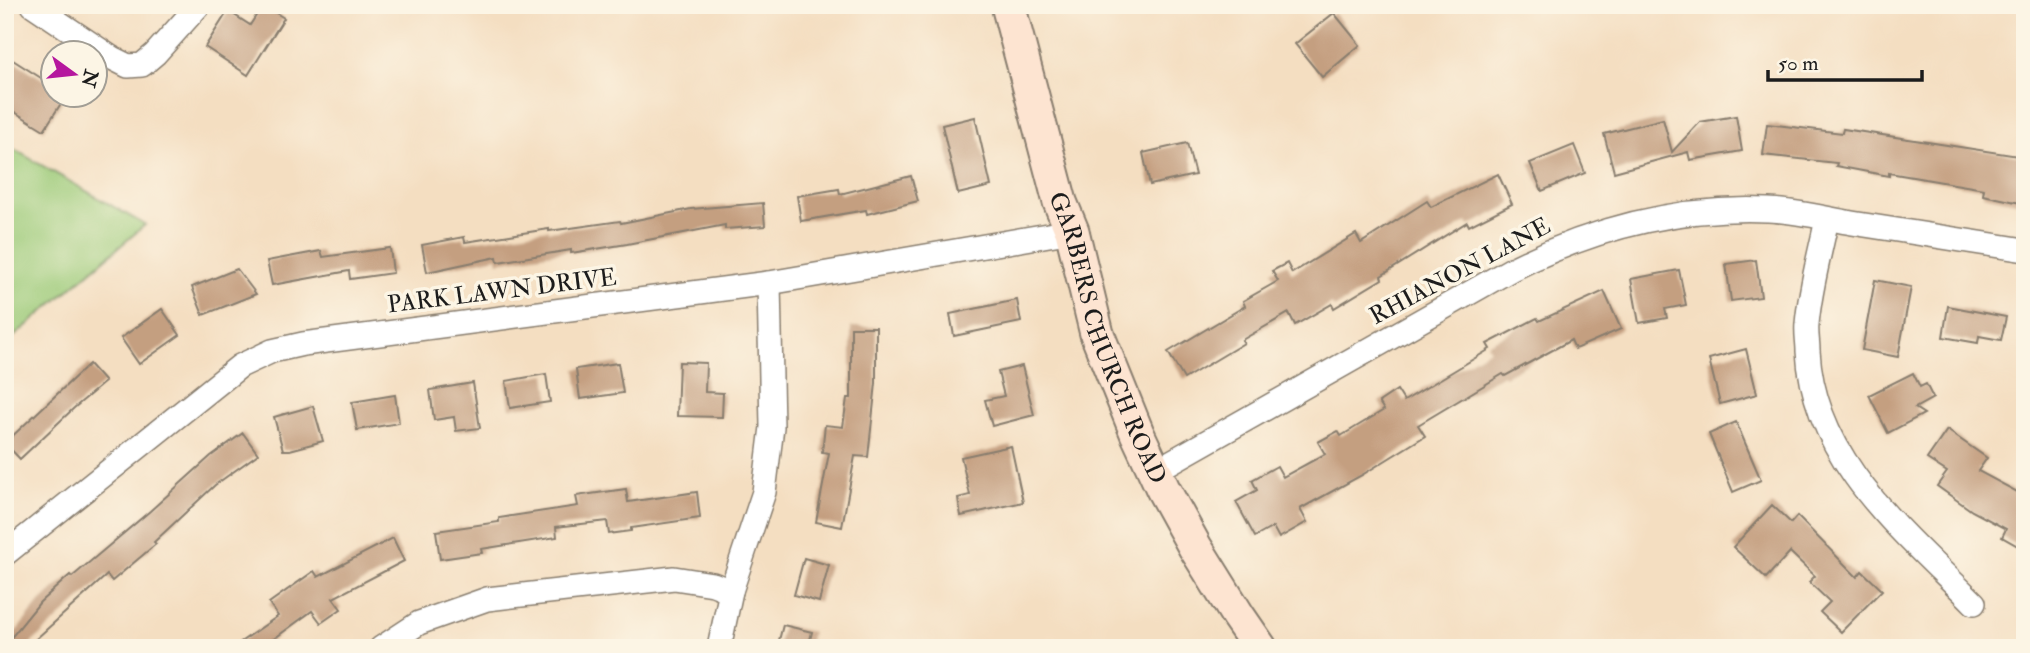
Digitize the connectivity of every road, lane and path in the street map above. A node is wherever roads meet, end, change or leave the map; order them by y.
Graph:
1 (33, 5) edge
2 (200, 5) edge
3 (1008, 5) edge
4 (1827, 219) junction
5 (1072, 231) junction
6 (2025, 250) edge
7 (769, 283) junction
8 (1155, 471) junction
9 (5, 554) edge
10 (732, 591) junction
11 (1974, 603) dead end
12 (380, 648) edge
13 (719, 648) edge
14 (1260, 648) edge

1 - 2 street
3 - 5 street, GARBERS CHURCH ROAD
4 - 6 street, RHIANON LANE
4 - 8 street, RHIANON LANE
4 - 11 street
5 - 7 street, PARK LAWN DRIVE
5 - 8 street, GARBERS CHURCH ROAD
7 - 9 street, PARK LAWN DRIVE
7 - 10 street
8 - 14 street, GARBERS CHURCH ROAD
10 - 12 street
10 - 13 street

